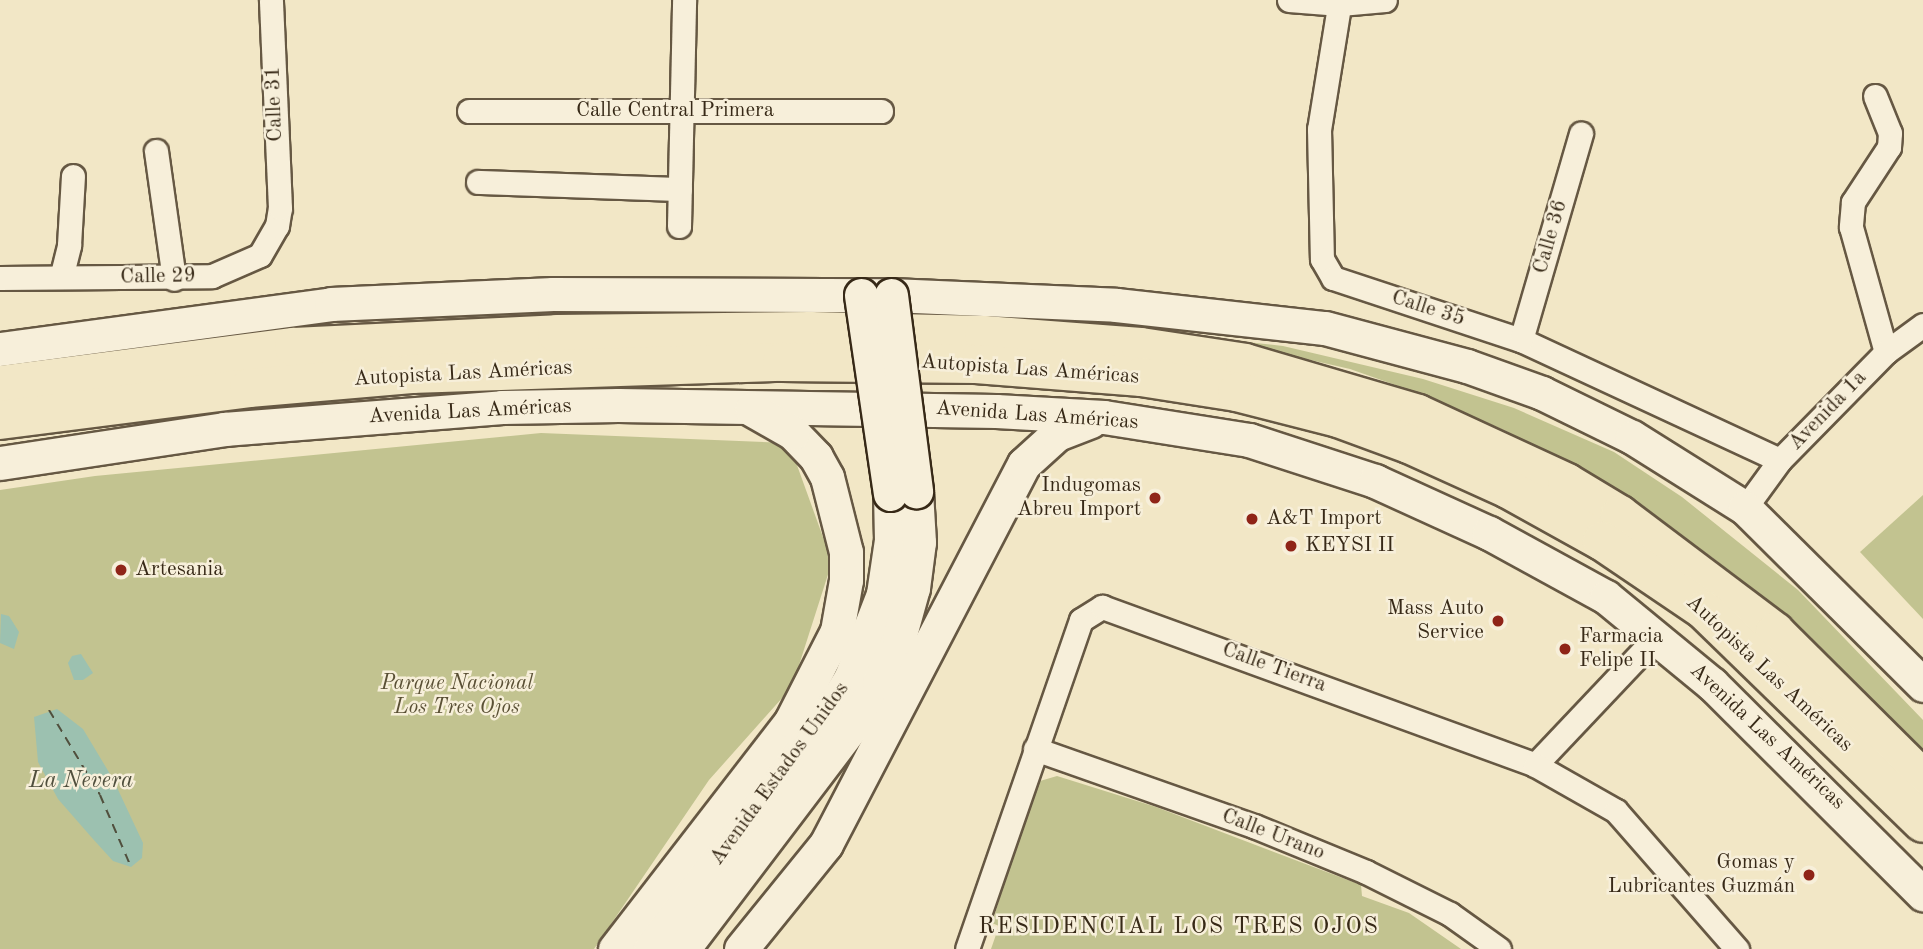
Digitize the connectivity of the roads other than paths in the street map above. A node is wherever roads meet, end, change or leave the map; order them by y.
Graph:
1 (271, 0) edge
2 (684, 0) edge
3 (1289, 0) edge
4 (1385, 0) edge
5 (1340, 2) edge
6 (1875, 96) dead end
7 (682, 110) junction
8 (469, 111) dead end
9 (881, 111) dead end
10 (1581, 134) dead end
11 (156, 150) dead end
12 (73, 176) dead end
13 (478, 182) dead end
14 (680, 189) junction
15 (280, 208) joint
16 (679, 226) dead end
17 (62, 274) junction
18 (0, 278) edge
19 (174, 279) junction
20 (876, 295) junction
21 (1923, 325) edge
22 (1521, 340) junction
23 (0, 349) edge
24 (1886, 352) junction
25 (0, 385) edge
26 (749, 407) junction
27 (1104, 417) junction
28 (0, 420) edge
29 (1780, 460) junction
30 (0, 463) edge
31 (1745, 508) junction
32 (1657, 636) junction
33 (1923, 685) edge
34 (1035, 749) junction
35 (1535, 765) junction
36 (1923, 779) edge
37 (1923, 822) edge
38 (711, 891) junction
39 (1923, 894) edge
40 (688, 944) edge
41 (615, 949) edge
42 (650, 949) edge
43 (741, 949) edge
44 (968, 949) edge
45 (1499, 949) edge
46 (1737, 949) edge

1 - 15 street, Calle 31
2 - 7 street
3 - 5 street
4 - 5 street
5 - 22 street, Calle 35
6 - 24 street
7 - 8 street, Calle Central Primera
7 - 9 street, Calle Central Primera
7 - 14 street
10 - 22 street, Calle 36
11 - 19 street
12 - 17 street
13 - 14 street
14 - 16 street
15 - 19 street, Calle 29
17 - 18 street, Calle 29
17 - 19 street, Calle 29
20 - 23 street
20 - 31 street
20 - 38 street, Avenida Estados Unidos, bridge
21 - 24 street, Avenida 1a
22 - 29 street, Calle 35
24 - 29 street, Avenida 1a
25 - 36 highway, Autopista Las Américas
26 - 27 street, Avenida Las Américas
26 - 30 street, Avenida Las Américas
26 - 41 street
27 - 32 street, Avenida Las Américas
27 - 43 street
28 - 37 highway, Autopista Las Américas
29 - 31 street, Avenida 1a
31 - 33 street
32 - 35 street
32 - 39 street, Avenida Las Américas
34 - 35 street, Calle Tierra
34 - 44 street, Calle Tierra
34 - 45 street, Calle Urano
35 - 46 street, Calle Tierra
38 - 40 street, Avenida Estados Unidos
38 - 42 street, Avenida Estados Unidos

